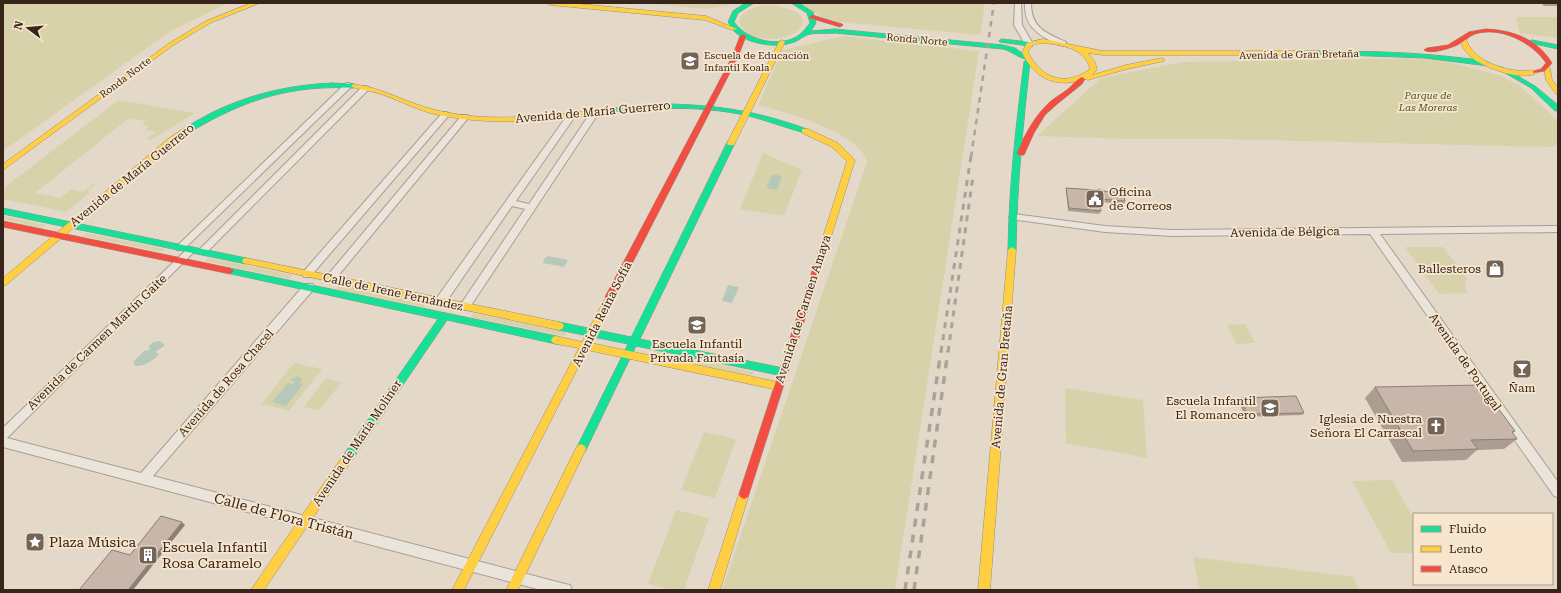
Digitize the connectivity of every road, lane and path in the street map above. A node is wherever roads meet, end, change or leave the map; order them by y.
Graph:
1 (240, 3) edge
2 (257, 3) edge
3 (550, 3) edge
4 (609, 3) edge
5 (794, 3) edge
6 (1018, 3) edge
7 (1028, 3) edge
8 (748, 4) edge
9 (812, 17) junction
10 (1019, 28) junction
11 (734, 29) junction
12 (806, 33) junction
13 (743, 36) junction
14 (1463, 39) junction
15 (1525, 40) junction
16 (782, 42) junction
17 (1012, 42) junction
18 (1029, 44) junction
19 (1067, 45) junction
20 (1558, 47) edge
21 (1077, 49) junction
22 (1374, 53) junction
23 (1225, 54) junction
24 (1026, 60) junction
25 (1488, 64) junction
26 (1552, 64) edge
27 (1502, 69) junction
28 (1085, 78) junction
29 (349, 84) junction
30 (366, 88) junction
31 (1558, 93) edge
32 (708, 106) junction
33 (725, 108) joint
34 (1558, 109) edge
35 (596, 111) junction
36 (745, 112) junction
37 (446, 114) junction
38 (572, 115) junction
39 (465, 117) junction
40 (3, 158) edge
41 (1016, 164) junction
42 (3, 168) edge
43 (510, 203) junction
44 (531, 207) junction
45 (3, 211) edge
46 (1014, 217) junction
47 (3, 224) edge
48 (72, 225) junction
49 (1558, 229) edge
50 (1373, 231) junction
51 (59, 236) junction
52 (180, 248) junction
53 (196, 251) junction
54 (180, 260) junction
55 (307, 274) junction
56 (330, 279) junction
57 (3, 283) edge
58 (309, 287) junction
59 (440, 302) junction
60 (464, 307) junction
61 (444, 316) junction
62 (591, 333) junction
63 (633, 342) junction
64 (586, 346) junction
65 (627, 355) junction
66 (783, 372) junction
67 (778, 386) junction
68 (3, 435) edge
69 (3, 442) edge
70 (143, 479) junction
71 (1558, 492) edge
72 (304, 521) junction
73 (471, 566) junction
74 (518, 577) junction
75 (256, 590) edge
76 (458, 590) edge
77 (512, 590) edge
78 (566, 590) edge
79 (714, 590) edge
80 (984, 590) edge

1 - 40 main road, Ronda Norte
2 - 42 main road, Ronda Norte
3 - 11 main road, Ronda Norte
4 - 8 main road
5 - 9 main road, Ronda Norte
6 - 10 street
7 - 19 street
8 - 11 main road
9 - 12 main road
9 - 17 main road, Ronda Norte
10 - 17 main road
10 - 18 street
11 - 13 main road, Ronda Norte
12 - 16 main road, Ronda Norte
12 - 24 main road, Ronda Norte
13 - 16 main road, Ronda Norte
13 - 32 main road, Avenida Reina Sofía
14 - 15 main road, Avenida de Gran Bretaña
14 - 22 main road, Avenida de Gran Bretaña
14 - 25 main road
15 - 20 main road
15 - 26 main road
16 - 36 main road
17 - 18 main road, Ronda Norte
18 - 19 main road, Ronda Norte
18 - 24 main road, Avenida de Gran Bretaña
19 - 21 main road, Ronda Norte
21 - 23 main road, Avenida de Gran Bretaña
21 - 28 main road
22 - 23 main road, Avenida de Gran Bretaña
22 - 25 main road, Avenida de Gran Bretaña
23 - 28 main road, Avenida de Gran Bretaña
24 - 28 main road, Ronda Norte
24 - 41 main road, Avenida de Gran Bretaña
25 - 27 main road
26 - 27 main road
26 - 31 main road
27 - 34 main road
28 - 41 main road, Avenida de Gran Bretaña
29 - 30 main road, Avenida de María Guerrero
29 - 48 main road, Avenida de María Guerrero
29 - 52 street
30 - 37 main road, Avenida de María Guerrero
30 - 53 street, Avenida de Carmen Martín Gaite
32 - 33 main road, Avenida de María Guerrero
32 - 35 main road, Avenida de María Guerrero
32 - 62 main road, Avenida Reina Sofía
33 - 36 main road, Avenida de Carmen Amaya
35 - 38 main road, Avenida de María Guerrero
35 - 44 street
36 - 63 main road
36 - 66 main road, Avenida de Carmen Amaya
37 - 39 main road, Avenida de María Guerrero
37 - 55 street
38 - 39 main road, Avenida de María Guerrero
38 - 43 street
39 - 56 street
41 - 46 main road, Avenida de Gran Bretaña
43 - 44 street
43 - 59 street
44 - 60 street
45 - 48 main road, Calle de Irene Fernández
46 - 50 street, Avenida de Bélgica
46 - 80 main road, Avenida de Gran Bretaña
47 - 51 main road, Calle de Irene Fernández
48 - 51 main road, Avenida de María Guerrero
48 - 52 main road, Calle de Irene Fernández
49 - 50 street, Avenida de Bélgica
50 - 71 street, Avenida de Portugal
51 - 54 main road, Calle de Irene Fernández
51 - 57 main road, Avenida de María Guerrero
52 - 53 main road, Calle de Irene Fernández
53 - 54 street, Avenida de Carmen Martín Gaite
53 - 55 main road, Calle de Irene Fernández
54 - 58 main road, Calle de Irene Fernández
54 - 68 street, Avenida de Carmen Martín Gaite
55 - 56 main road, Calle de Irene Fernández
56 - 59 main road, Calle de Irene Fernández
58 - 61 main road, Calle de Irene Fernández
58 - 70 street, Avenida de Rosa Chacel
59 - 60 main road, Calle de Irene Fernández
60 - 62 main road, Calle de Irene Fernández
61 - 64 main road, Calle de Irene Fernández
61 - 72 main road, Avenida de María Moliner
62 - 63 main road, Calle de Irene Fernández
62 - 64 main road, Avenida Reina Sofía
63 - 65 main road
63 - 66 main road, Calle de Irene Fernández
64 - 65 main road, Calle de Irene Fernández
64 - 73 main road, Avenida Reina Sofía
65 - 67 main road, Calle de Irene Fernández
65 - 74 main road
66 - 67 main road, Avenida de Carmen Amaya
67 - 79 main road, Avenida de Carmen Amaya
69 - 70 street, Calle de Flora Tristán
70 - 72 street, Calle de Flora Tristán
72 - 73 street, Calle de Flora Tristán
72 - 75 main road, Avenida de María Moliner
73 - 74 street, Calle de Flora Tristán
73 - 76 main road, Avenida Reina Sofía
74 - 77 main road
74 - 78 street, Calle de Flora Tristán

